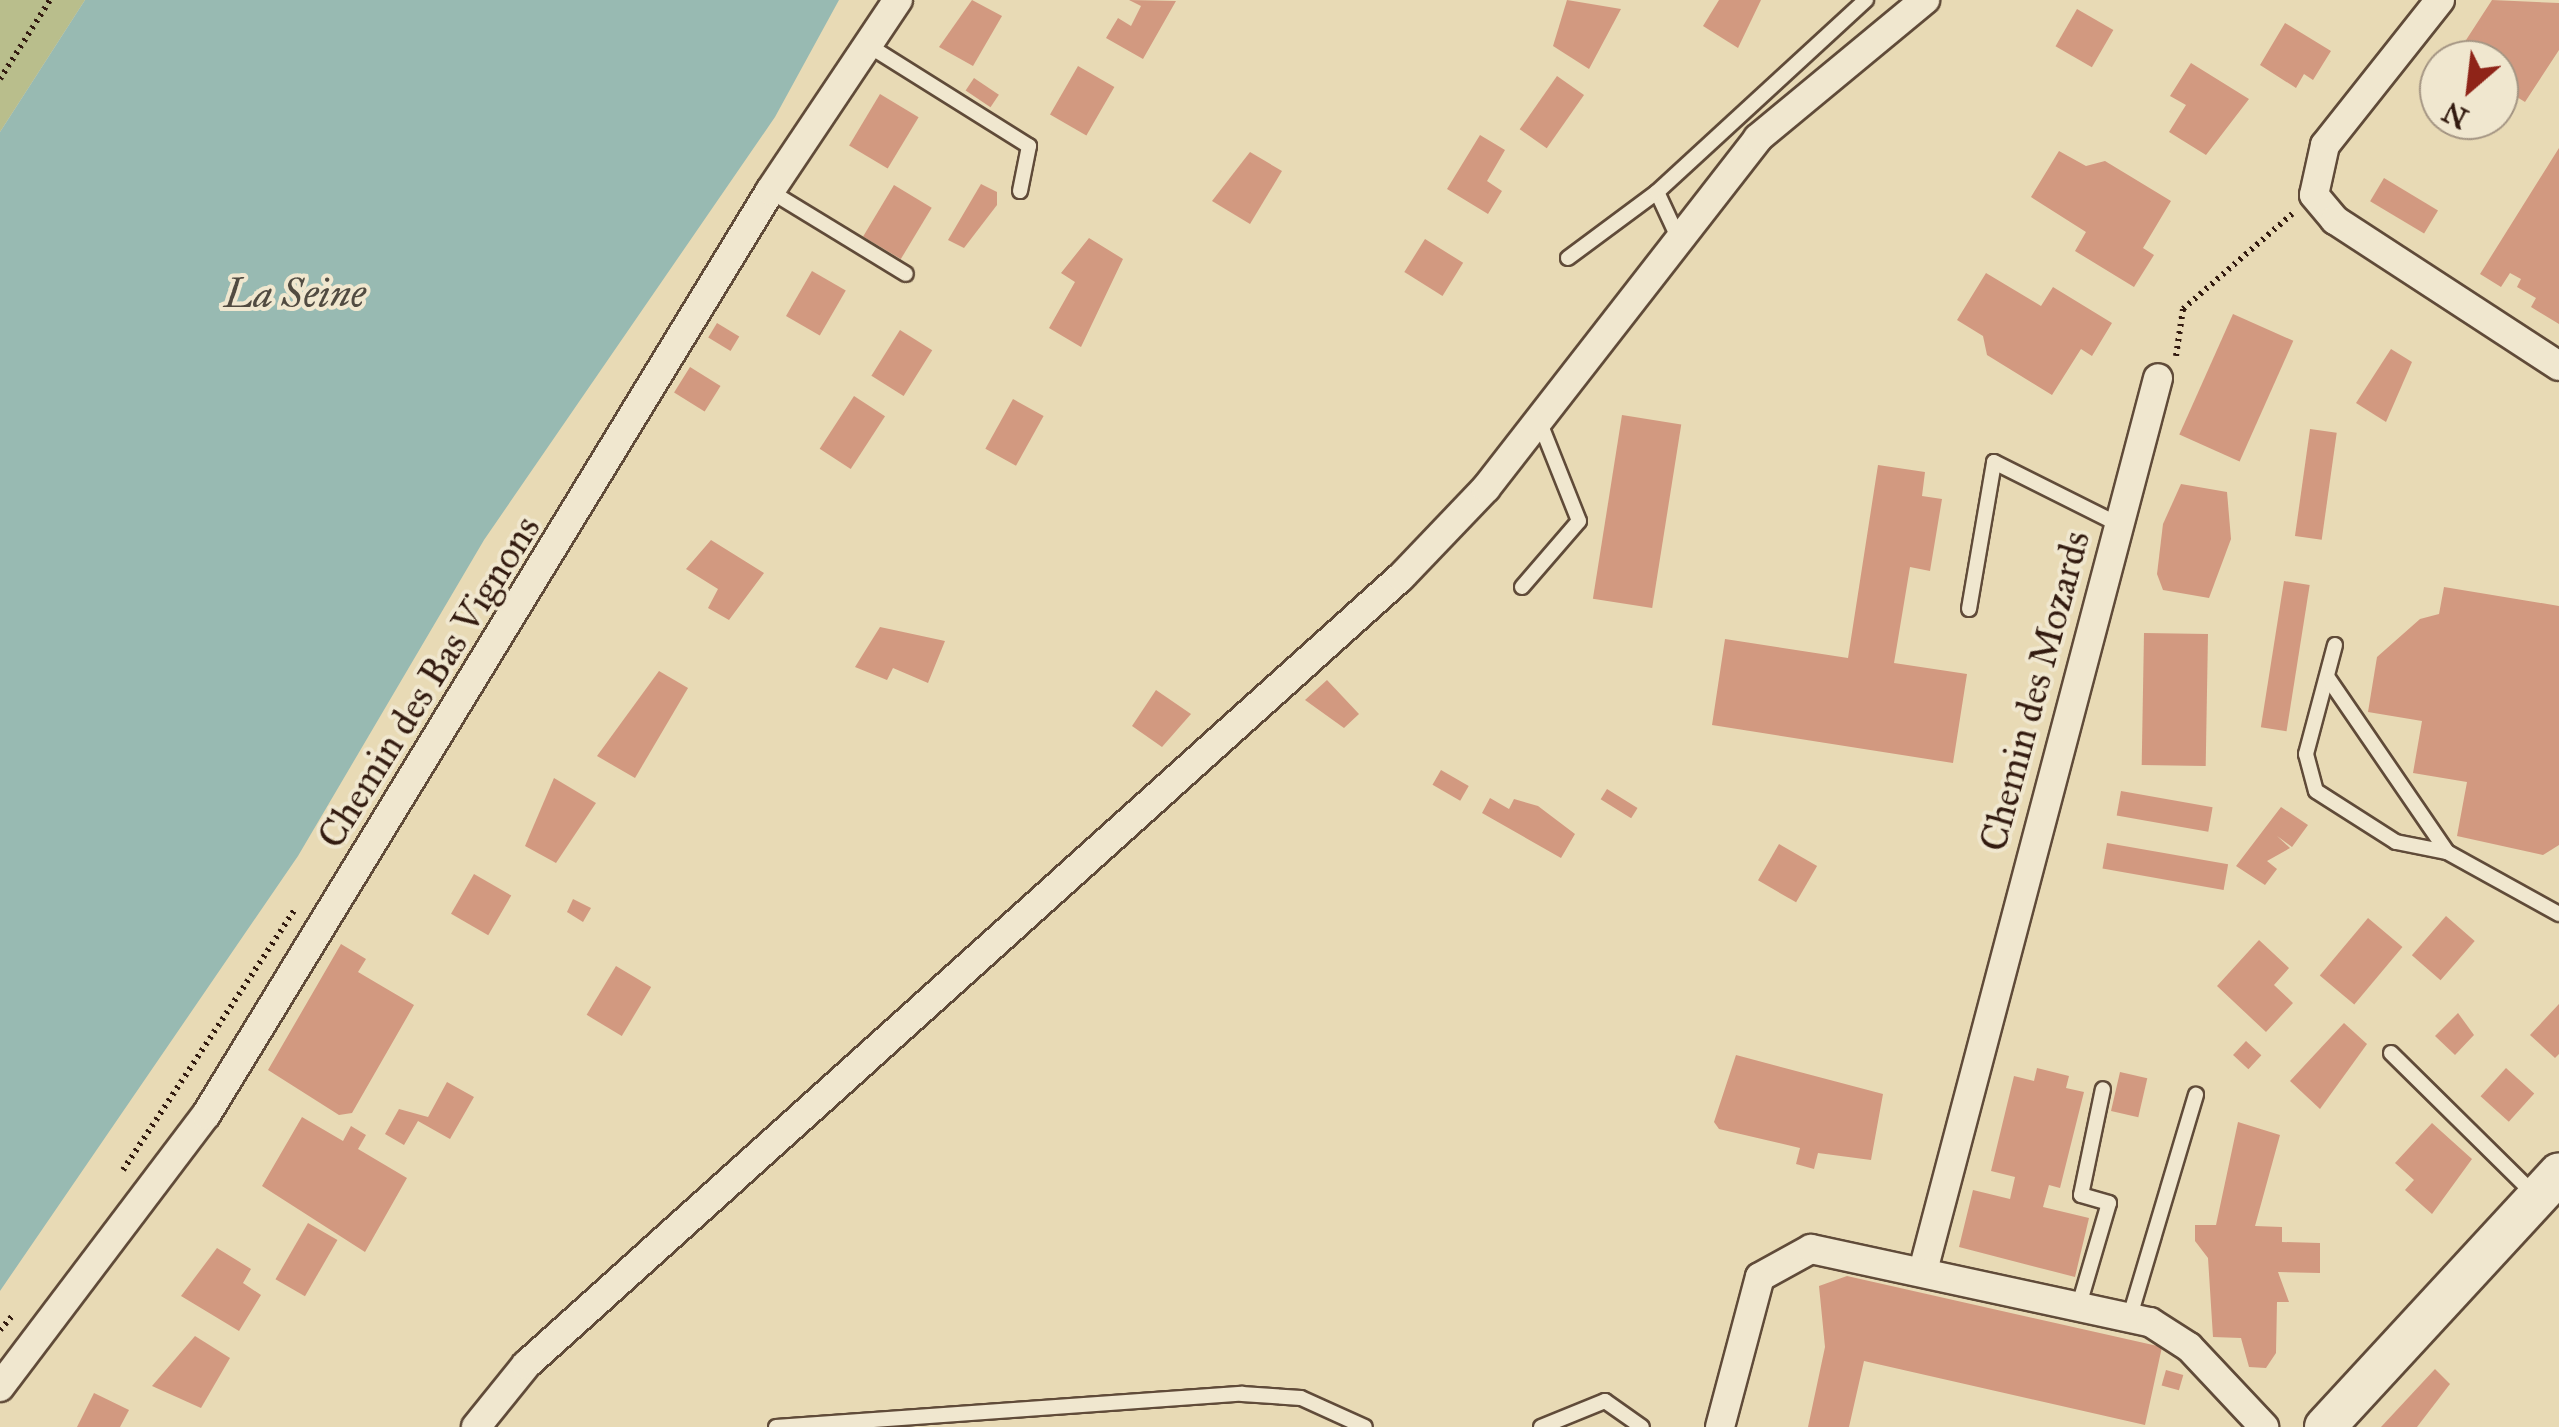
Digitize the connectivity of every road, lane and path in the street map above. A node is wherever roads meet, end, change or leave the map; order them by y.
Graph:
1 (50, 0) edge
2 (898, 0) edge
3 (1866, 0) edge
4 (1925, 0) edge
5 (2440, 0) edge
6 (863, 42) junction
7 (0, 79) edge
8 (770, 191) junction
9 (1020, 191) dead end
10 (1657, 192) junction
11 (2314, 195) junction
12 (1676, 233) junction
13 (1568, 258) dead end
14 (906, 274) dead end
15 (2559, 366) edge
16 (2158, 378) joint
17 (1538, 418) junction
18 (2118, 524) junction
19 (1522, 587) dead end
20 (1969, 609) dead end
21 (2335, 645) dead end
22 (2328, 678) junction
23 (2446, 852) junction
24 (309, 893) dead end
25 (2559, 914) edge
26 (2390, 1053) dead end
27 (2103, 1088) dead end
28 (2196, 1095) dead end
29 (117, 1180) dead end
30 (2548, 1185) edge
31 (1924, 1267) junction
32 (25, 1302) dead end
33 (2080, 1304) junction
34 (2130, 1316) junction
35 (0, 1330) edge
36 (0, 1387) edge
37 (913, 1419) edge
38 (476, 1427) edge
39 (776, 1427) edge
40 (1365, 1427) edge
41 (1542, 1427) edge
42 (1642, 1427) edge
43 (1720, 1427) edge
44 (2264, 1427) edge
45 (2325, 1427) edge

1 - 7 path
2 - 6 street, Chemin des Bas Vignons
3 - 10 lane
4 - 12 street
5 - 11 street
6 - 8 street, Chemin des Bas Vignons
6 - 9 lane
8 - 14 lane
8 - 36 street, Chemin des Bas Vignons
10 - 12 lane
10 - 13 lane
11 - 15 street
11 - 16 path
12 - 17 street
16 - 18 street, Chemin des Mozards
17 - 19 lane
17 - 38 street
18 - 20 lane
18 - 31 street, Chemin des Mozards
21 - 22 lane
22 - 23 lane
22 - 23 lane
23 - 25 lane
24 - 29 path
26 - 30 lane
27 - 33 lane
28 - 34 lane
30 - 45 main road
31 - 33 street
31 - 43 street
32 - 35 path
33 - 34 street
34 - 44 street
37 - 39 lane
37 - 40 lane
41 - 42 lane

